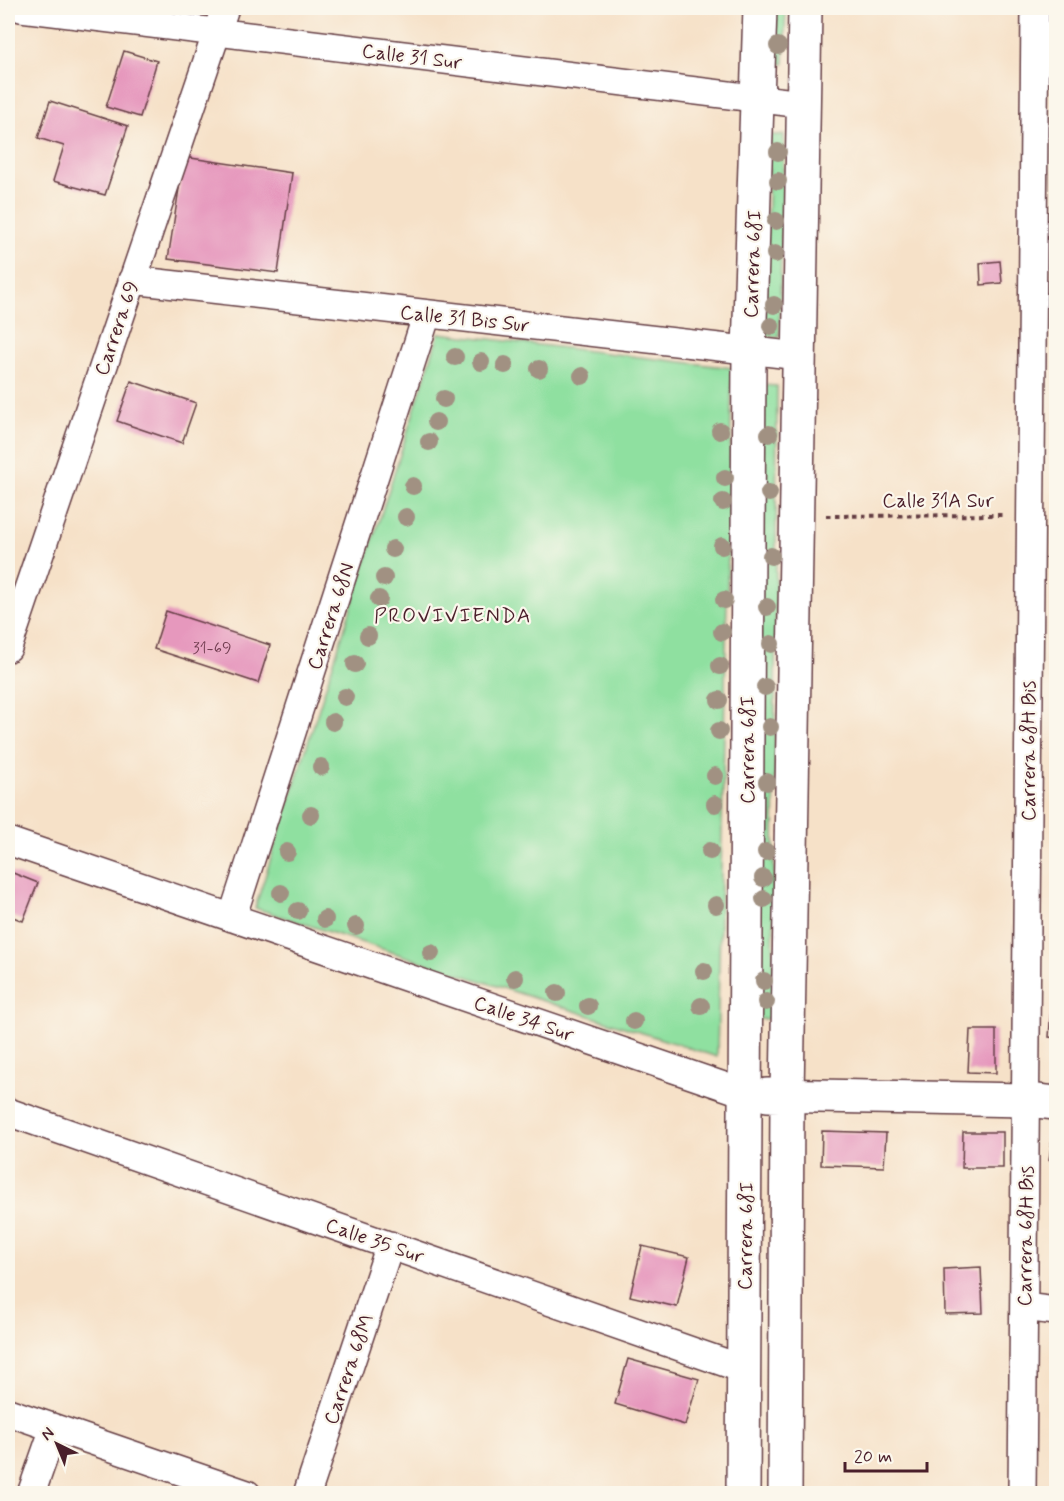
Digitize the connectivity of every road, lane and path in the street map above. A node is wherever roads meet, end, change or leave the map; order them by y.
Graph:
1 (21, 8) edge
2 (760, 8) edge
3 (805, 8) edge
4 (1035, 8) edge
5 (221, 20) edge
6 (757, 98) junction
7 (802, 104) junction
8 (132, 280) junction
9 (427, 314) junction
10 (749, 351) junction
11 (799, 356) junction
12 (1029, 515) junction
13 (819, 516) dead end
14 (8, 648) edge
15 (8, 841) edge
16 (232, 918) junction
17 (747, 1094) junction
18 (788, 1095) junction
19 (1042, 1102) edge
20 (8, 1112) edge
21 (390, 1245) junction
22 (1024, 1307) junction
23 (1056, 1311) edge
24 (743, 1369) junction
25 (8, 1412) edge
26 (54, 1428) junction
27 (32, 1494) edge
28 (247, 1494) edge
29 (307, 1494) edge
30 (743, 1494) edge
31 (785, 1494) edge
32 (1023, 1494) edge

1 - 5 street, Calle 31 Sur
2 - 6 street, Carrera 68I
3 - 7 street, Carrera 68I
4 - 12 street, Carrera 68H Bis
5 - 6 street, Calle 31 Sur
5 - 8 street, Carrera 69
6 - 7 street, Calle 31 Sur
6 - 10 street, Carrera 68I
7 - 11 street, Carrera 68I
8 - 9 street, Calle 31 Bis Sur
8 - 14 street, Carrera 69
9 - 10 street, Calle 31 Bis Sur
9 - 16 street, Carrera 68N
10 - 11 street, Calle 31 Bis Sur
10 - 17 street, Carrera 68I
11 - 18 street, Carrera 68I
12 - 13 path, Calle 31A Sur
12 - 19 street, Carrera 68H Bis
15 - 16 street, Calle 34 Sur
16 - 17 street, Calle 34 Sur
17 - 18 street, Calle 34 Sur
17 - 24 street, Carrera 68I
18 - 19 street, Calle 34 Sur
18 - 31 street, Carrera 68I
19 - 22 street, Carrera 68H Bis
20 - 21 street, Calle 35 Sur
21 - 24 street, Calle 35 Sur
21 - 29 street, Carrera 68M
22 - 23 street
22 - 32 street, Carrera 68H Bis
24 - 30 street, Carrera 68I
25 - 26 street
26 - 27 street
26 - 28 street

